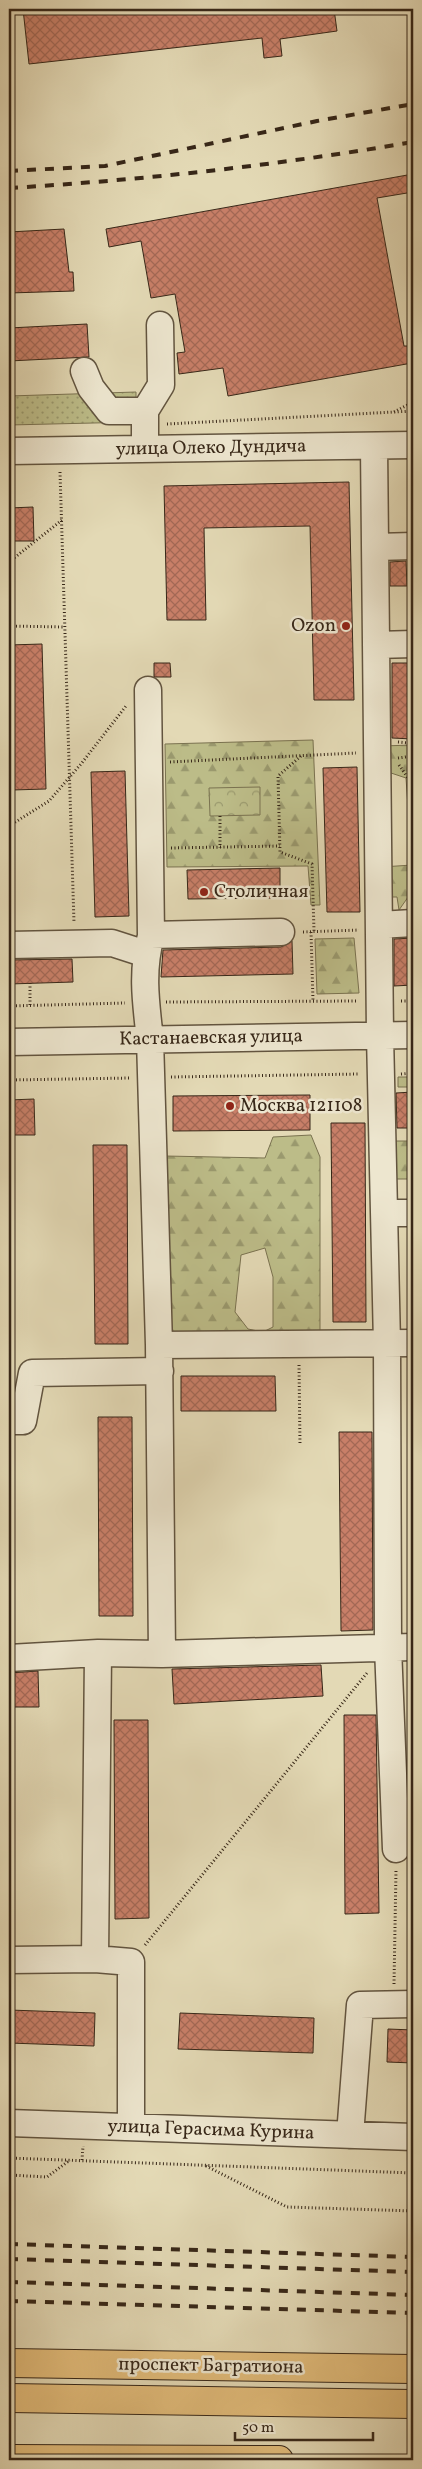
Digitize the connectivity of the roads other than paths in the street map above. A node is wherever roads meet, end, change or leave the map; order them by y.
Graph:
1 (160, 326) dead end
2 (84, 371) dead end
3 (145, 429) junction
4 (413, 445) edge
5 (374, 446) junction
6 (9, 451) edge
7 (413, 546) edge
8 (376, 547) junction
9 (376, 644) junction
10 (413, 644) edge
11 (148, 690) road end
12 (413, 923) edge
13 (379, 927) junction
14 (290, 932) road end
15 (148, 944) junction
16 (9, 945) edge
17 (413, 1034) edge
18 (380, 1035) junction
19 (150, 1039) junction
20 (9, 1042) edge
21 (413, 1213) edge
22 (384, 1214) junction
23 (413, 1343) edge
24 (387, 1344) junction
25 (159, 1345) junction
26 (160, 1371) junction
27 (9, 1421) edge
28 (401, 1647) edge
29 (98, 1653) junction
30 (162, 1654) junction
31 (9, 1658) edge
32 (396, 1849) road end
33 (94, 1959) junction
34 (9, 1960) edge
35 (403, 2004) edge
36 (9, 2123) edge
37 (131, 2127) junction
38 (350, 2135) junction
39 (413, 2137) edge
40 (9, 2363) edge
41 (413, 2369) edge
42 (9, 2398) edge
43 (413, 2404) edge
44 (9, 2459) edge
45 (153, 2459) edge
46 (280, 2460) edge

1 - 3 street
2 - 3 street
3 - 5 street, улица Олеко Дундича
3 - 6 street, улица Олеко Дундича
4 - 5 street, улица Олеко Дундича
5 - 8 street
7 - 8 street
8 - 9 street
9 - 10 street
9 - 13 street
11 - 15 street
12 - 13 street
13 - 18 street
14 - 15 street
15 - 16 street
15 - 19 street
17 - 18 street, Кастанаевская улица
18 - 19 street, Кастанаевская улица
18 - 22 street
19 - 20 street, Кастанаевская улица
19 - 25 street
21 - 22 street
22 - 24 street
23 - 24 street
24 - 25 street
24 - 28 street
25 - 26 street
26 - 27 street
26 - 30 street
28 - 30 street
28 - 32 street
29 - 30 street
29 - 31 street
29 - 33 street
33 - 34 street
33 - 37 street
35 - 38 street
36 - 37 street, улица Герасима Курина
37 - 38 street, улица Герасима Курина
38 - 39 street, улица Герасима Курина
40 - 41 main road, проспект Багратиона
42 - 43 main road, проспект Багратиона
44 - 45 main road
45 - 46 main road

